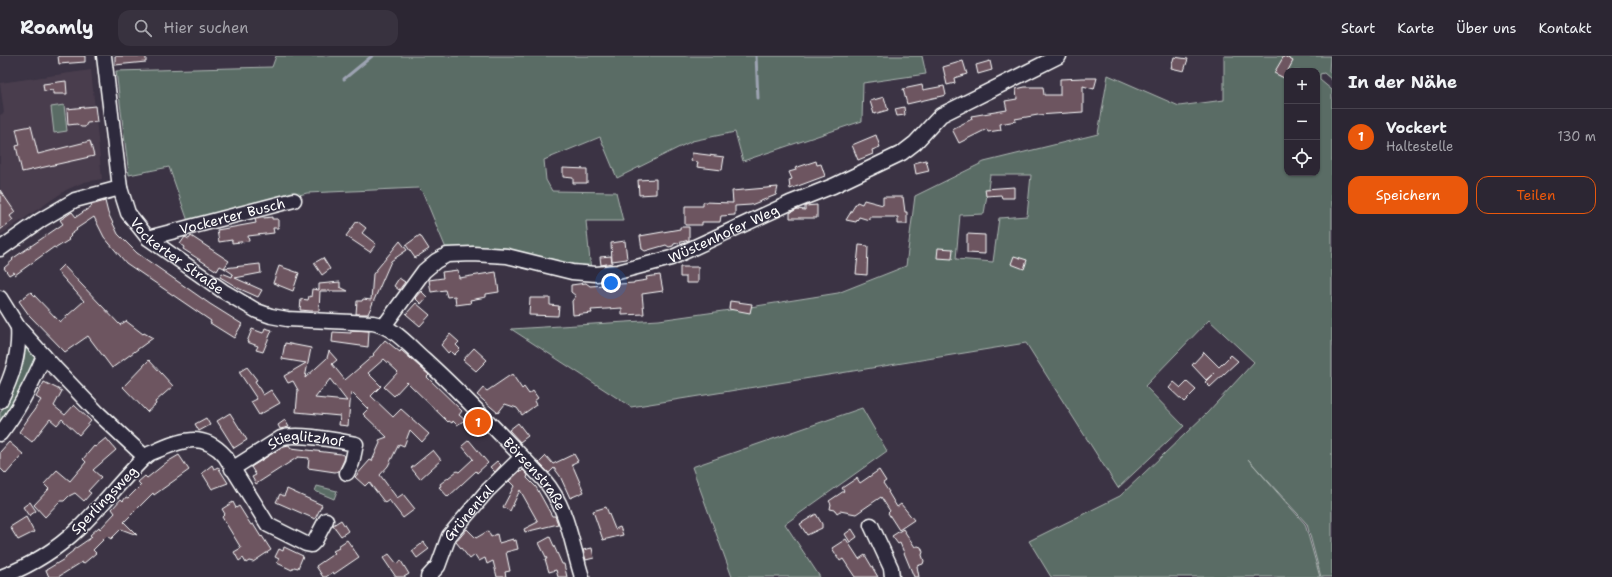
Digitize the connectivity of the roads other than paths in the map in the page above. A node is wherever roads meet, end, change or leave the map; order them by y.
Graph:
1 (104, 56) edge
2 (1059, 56) edge
3 (120, 188) junction
4 (294, 200) dead end
5 (148, 238) junction
6 (0, 249) edge
7 (0, 298) edge
8 (384, 326) junction
9 (18, 327) junction
10 (44, 356) junction
11 (0, 401) edge
12 (0, 434) edge
13 (146, 457) junction
14 (522, 457) junction
15 (232, 469) junction
16 (347, 473) dead end
17 (326, 520) dead end
18 (871, 525) dead end
19 (1, 577) edge
20 (428, 577) edge
21 (582, 577) edge
22 (892, 577) edge

1 - 3 street, Vockerter Straße
2 - 8 street, Wüstenhofer Weg
3 - 5 street, Vockerter Straße
3 - 6 street
4 - 5 street, Vockerter Busch
5 - 8 street, Vockerter Straße
7 - 9 street, Sperlingsweg
8 - 14 street, Börsenstraße
9 - 10 street, Sperlingsweg
9 - 11 street
10 - 12 street
10 - 13 street, Sperlingsweg
13 - 15 street
13 - 19 street, Sperlingsweg
14 - 20 street, Grünental
14 - 21 street, Börsenstraße
15 - 16 street, Stieglitzhof
15 - 17 street
18 - 22 street

